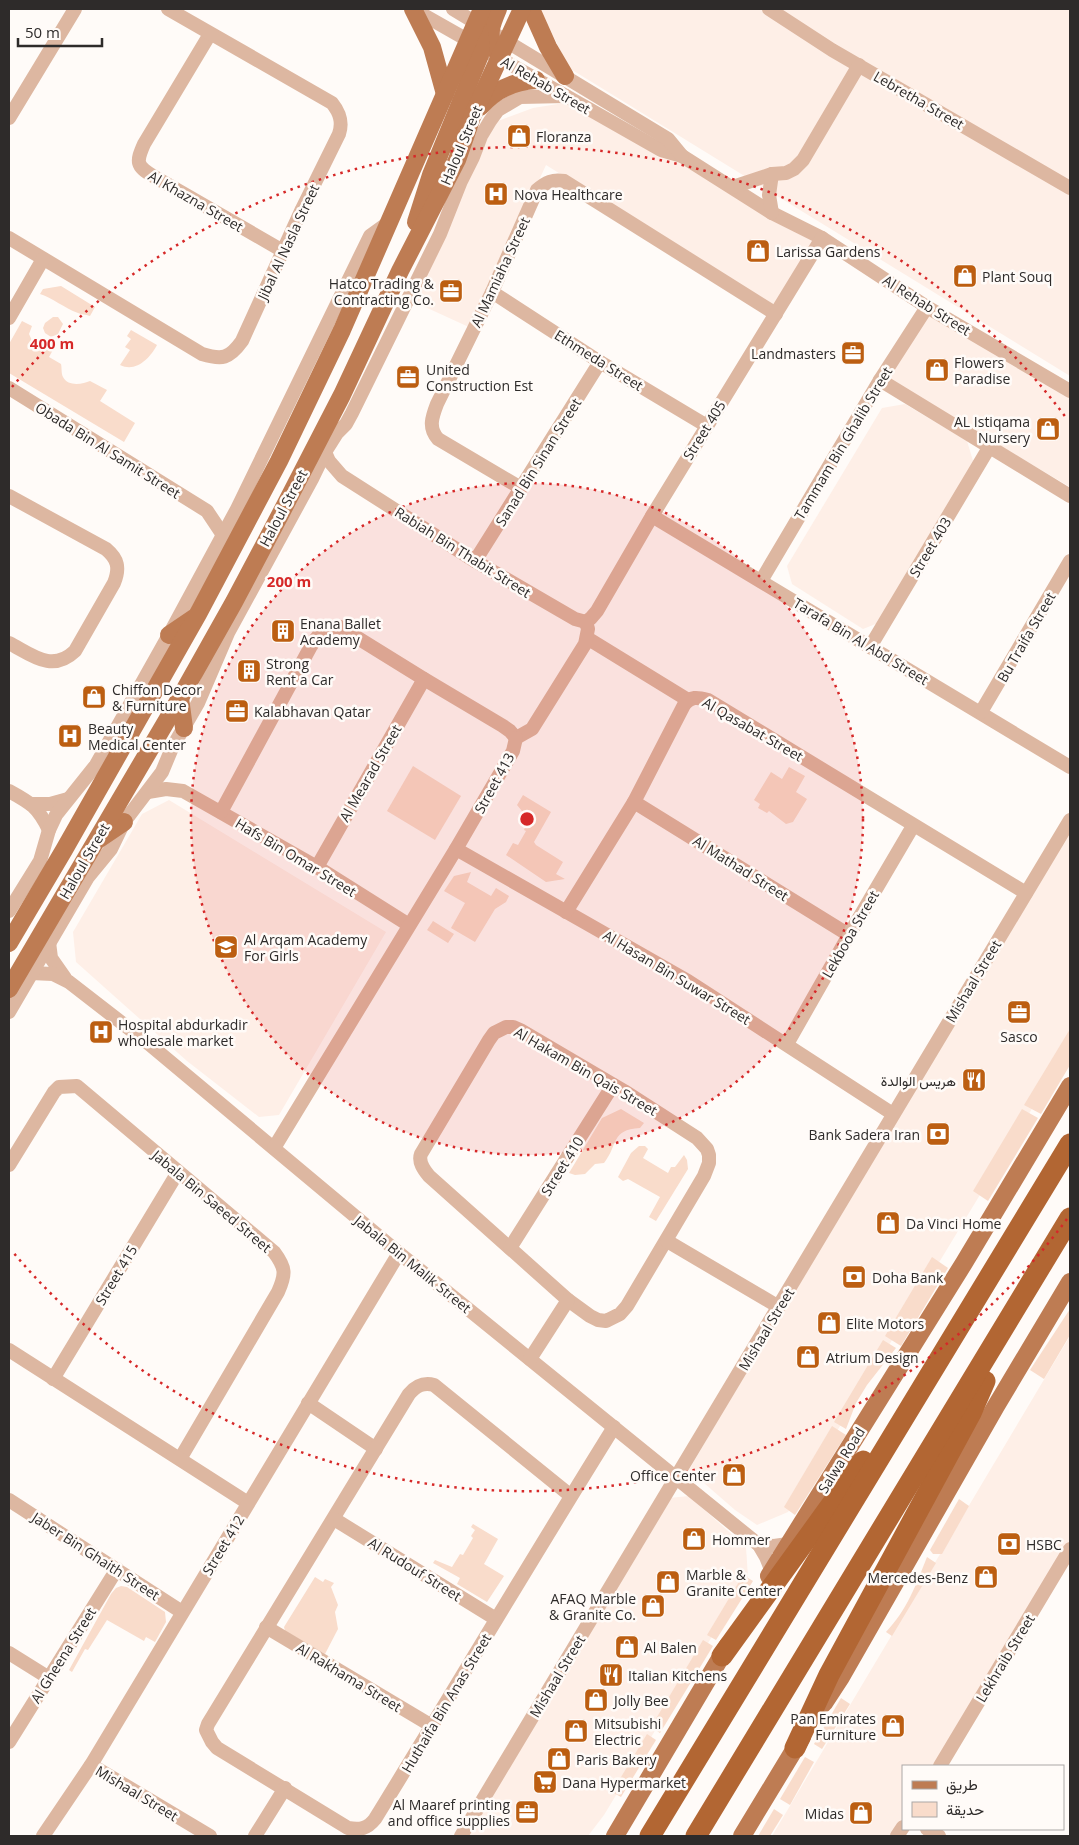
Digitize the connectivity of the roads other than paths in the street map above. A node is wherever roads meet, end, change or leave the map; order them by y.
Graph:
1 (75, 9) edge
2 (168, 9) edge
3 (413, 9) edge
4 (453, 9) edge
5 (498, 9) edge
6 (522, 9) edge
7 (532, 9) edge
8 (769, 9) edge
9 (483, 21) edge
10 (210, 34) junction
11 (476, 44) junction
12 (503, 50) junction
13 (859, 65) junction
14 (565, 76) junction
15 (536, 80) junction
16 (15, 94) edge
17 (445, 94) junction
18 (566, 96) junction
19 (472, 117) junction
20 (9, 118) edge
21 (682, 156) junction
22 (457, 160) junction
23 (772, 174) junction
24 (461, 181) junction
25 (733, 188) junction
26 (1070, 188) edge
27 (772, 213) junction
28 (388, 223) junction
29 (9, 238) edge
30 (822, 238) junction
31 (283, 251) junction
32 (43, 259) junction
33 (400, 271) junction
34 (492, 292) junction
35 (927, 307) junction
36 (776, 314) junction
37 (9, 318) edge
38 (600, 362) junction
39 (880, 380) junction
40 (9, 388) edge
41 (1070, 391) edge
42 (342, 396) junction
43 (707, 426) junction
44 (336, 433) junction
45 (990, 446) junction
46 (325, 452) junction
47 (342, 476) junction
48 (312, 479) junction
49 (521, 488) junction
50 (9, 496) edge
51 (1070, 496) edge
52 (237, 508) junction
53 (207, 511) junction
54 (652, 516) junction
55 (223, 535) junction
56 (475, 561) junction
57 (1070, 561) edge
58 (761, 581) junction
59 (198, 614) junction
60 (586, 622) junction
61 (169, 635) junction
62 (587, 638) junction
63 (9, 643) edge
64 (870, 648) junction
65 (424, 679) junction
66 (180, 698) junction
67 (688, 700) junction
68 (981, 712) junction
69 (184, 728) junction
70 (516, 738) junction
71 (165, 765) junction
72 (1070, 767) edge
73 (9, 791) edge
74 (182, 791) junction
75 (148, 792) junction
76 (68, 799) junction
77 (634, 802) junction
78 (32, 804) junction
79 (221, 812) junction
80 (1070, 820) edge
81 (124, 822) junction
82 (913, 826) junction
83 (48, 830) junction
84 (96, 840) junction
85 (456, 849) junction
86 (316, 867) junction
87 (1026, 893) junction
88 (9, 911) edge
89 (566, 912) junction
90 (409, 925) junction
91 (849, 934) junction
92 (49, 942) junction
93 (9, 944) edge
94 (31, 973) junction
95 (69, 982) junction
96 (9, 989) edge
97 (9, 1012) edge
98 (787, 1044) junction
99 (613, 1085) junction
100 (1070, 1086) edge
101 (893, 1114) junction
102 (1070, 1144) edge
103 (274, 1148) junction
104 (9, 1165) edge
105 (178, 1172) junction
106 (1070, 1218) edge
107 (667, 1241) junction
108 (510, 1248) junction
109 (399, 1253) junction
110 (1070, 1282) edge
111 (568, 1300) junction
112 (779, 1307) junction
113 (1017, 1307) junction
114 (9, 1350) edge
115 (530, 1359) junction
116 (936, 1365) junction
117 (53, 1379) junction
118 (308, 1403) junction
119 (614, 1427) junction
120 (376, 1449) junction
121 (180, 1459) junction
122 (676, 1478) junction
123 (571, 1496) junction
124 (9, 1500) edge
125 (248, 1503) junction
126 (334, 1519) junction
127 (788, 1544) junction
128 (759, 1545) junction
129 (1070, 1549) edge
130 (117, 1569) junction
131 (772, 1572) junction
132 (182, 1612) junction
133 (496, 1619) junction
134 (266, 1627) junction
135 (9, 1653) edge
136 (722, 1656) junction
137 (49, 1678) junction
138 (432, 1726) junction
139 (9, 1742) edge
140 (795, 1748) junction
141 (91, 1765) junction
142 (941, 1765) edge
143 (285, 1788) junction
144 (44, 1836) edge
145 (210, 1836) edge
146 (255, 1836) edge
147 (460, 1836) edge
148 (615, 1836) edge
149 (650, 1836) edge
150 (696, 1836) edge
151 (742, 1836) edge

1 - 16 street
2 - 10 street, Jibal Al Nasla Street
3 - 11 street, Al Rehab Street
3 - 17 main road
4 - 9 street
5 - 9 main road, Haloul Street
6 - 12 main road, Haloul Street
7 - 14 main road
8 - 13 street, Lebretha Street
9 - 11 main road, Haloul Street
9 - 12 main road
10 - 31 street, Jibal Al Nasla Street
10 - 31 street, Al Khazna Street
11 - 12 street, Al Rehab Street
11 - 17 main road, Haloul Street
11 - 33 main road
12 - 14 street, Al Rehab Street
12 - 15 street, Al Rehab Street
12 - 19 main road, Haloul Street
13 - 23 street
13 - 26 street, Lebretha Street
14 - 21 street, Al Rehab Street
15 - 18 street, Al Rehab Street
15 - 19 main road
16 - 20 street
17 - 28 main road, Haloul Street
18 - 21 street, Al Rehab Street
18 - 24 street, Haloul Street
19 - 22 main road, Haloul Street
21 - 25 street, Al Rehab Street
22 - 24 main road
22 - 33 main road, Haloul Street
23 - 25 street
23 - 27 street
24 - 44 street, Haloul Street
25 - 27 street, Al Rehab Street
27 - 30 street, Al Rehab Street
28 - 52 street, Haloul Street
28 - 59 main road, Haloul Street
29 - 32 street, Jibal Al Nasla Street
30 - 35 street, Al Rehab Street
30 - 36 street, Street 405
31 - 32 street, Jibal Al Nasla Street
32 - 37 street
33 - 42 main road, Haloul Street
34 - 36 street, Al Mamiaha Street
34 - 38 street, Ethmeda Street
34 - 49 street, Al Mamiaha Street
35 - 39 street, Tammam Bin Ghalib Street
35 - 41 street, Al Rehab Street
36 - 43 street, Street 405
38 - 43 street, Ethmeda Street
38 - 49 street, Sanad Bin Sinan Street
39 - 45 street
39 - 58 street, Tammam Bin Ghalib Street
40 - 53 street, Obada Bin Al Samit Street
42 - 44 main road
42 - 66 main road, Haloul Street
43 - 54 street, Street 405
44 - 46 street, Haloul Street
45 - 51 street
45 - 64 street, Street 403
46 - 47 street, Rabiah Bin Thabit Street
46 - 48 street, Haloul Street
47 - 48 street
47 - 56 street, Rabiah Bin Thabit Street
48 - 69 street, Haloul Street
49 - 56 street, Sanad Bin Sinan Street
50 - 63 street
52 - 53 street
52 - 55 street, Haloul Street
53 - 55 street, Obada Bin Al Samit Street
54 - 58 street, Tarafa Bin Al Abd Street
54 - 60 street, Street 405
55 - 61 street, Haloul Street
56 - 60 street, Rabiah Bin Thabit Street
57 - 68 street, Bu Traifa Street
58 - 64 street, Tarafa Bin Al Abd Street
59 - 61 main road
59 - 93 main road, Haloul Street
60 - 62 street
61 - 76 street, Haloul Street
62 - 67 street
62 - 70 street
64 - 68 street, Tarafa Bin Al Abd Street
65 - 70 street, Street 413
65 - 79 street, Street 413
65 - 86 street, Al Mearad Street
66 - 69 main road
66 - 84 main road, Haloul Street
67 - 77 street, Al Qasabat Street
67 - 82 street, Al Qasabat Street
68 - 72 street, Tarafa Bin Al Abd Street
69 - 71 street, Haloul Street
70 - 85 street, Street 413
71 - 74 street, Hafs Bin Omar Street
71 - 75 street, Haloul Street
73 - 78 street
74 - 75 street, Hafs Bin Omar Street
74 - 79 street, Hafs Bin Omar Street
75 - 81 street, Haloul Street
76 - 78 street
76 - 83 street, Haloul Street
77 - 89 street, Al Qasabat Street
77 - 91 street, Al Mathad Street
78 - 83 street
79 - 86 street, Hafs Bin Omar Street
80 - 87 street, Mishaal Street
81 - 84 main road
81 - 92 street, Haloul Street
82 - 87 street, Al Qasabat Street
82 - 91 street, Lekbooa Street
83 - 88 street, Haloul Street
84 - 96 main road, Haloul Street
85 - 89 street, Al Hasan Bin Suwar Street
85 - 90 street, Street 413
86 - 90 street, Hafs Bin Omar Street
87 - 101 street, Mishaal Street
89 - 98 street, Al Hasan Bin Suwar Street
90 - 103 street, Street 413
91 - 98 street, Lekbooa Street
92 - 94 street, Haloul Street
92 - 95 street, Jabala Bin Malik Street
94 - 95 street, Jabala Bin Malik Street
94 - 97 street, Haloul Street
95 - 103 street, Jabala Bin Malik Street
98 - 101 street, Al Hasan Bin Suwar Street
99 - 107 street, Al Hakam Bin Qais Street
99 - 108 street, Street 410
99 - 108 street, Al Hakam Bin Qais Street
100 - 127 main road, Salwa Road
101 - 112 street, Mishaal Street
102 - 116 highway
103 - 109 street, Jabala Bin Malik Street
104 - 105 street, Jabala Bin Saeed Street
105 - 117 street, Street 415
105 - 121 street, Jabala Bin Saeed Street
106 - 113 highway
107 - 111 street, Al Hakam Bin Qais Street
107 - 112 street
108 - 111 street, Al Hakam Bin Qais Street
109 - 115 street, Jabala Bin Malik Street
109 - 118 street, Street 412
110 - 140 main road
111 - 115 street
112 - 122 street, Mishaal Street
113 - 140 highway
113 - 150 highway
114 - 117 street
115 - 119 street, Jabala Bin Malik Street
116 - 136 highway
116 - 149 highway
117 - 121 street
118 - 120 street
118 - 125 street, Street 412
119 - 122 street, Jabala Bin Malik Street
119 - 123 street, Huthaifa Bin Anas Street
120 - 123 street, Huthaifa Bin Anas Street
120 - 126 street, Huthaifa Bin Anas Street
121 - 125 street
122 - 128 street, Jabala Bin Malik Street
122 - 147 street, Mishaal Street
123 - 133 street, Huthaifa Bin Anas Street
124 - 130 street, Jaber Bin Ghaith Street
125 - 132 street, Street 412
126 - 133 street, Al Rudouf Street
126 - 134 street, Huthaifa Bin Anas Street
127 - 128 street
127 - 131 main road, Salwa Road
128 - 131 street, Jabala Bin Malik Street
129 - 142 street, Lekhraib Street
130 - 132 street, Jaber Bin Ghaith Street
130 - 137 street, Al Gheena Street
131 - 136 main road, Salwa Road
132 - 141 street, Street 412
133 - 138 street, Huthaifa Bin Anas Street
134 - 138 street, Al Rakhama Street
134 - 143 street, Huthaifa Bin Anas Street
135 - 137 street
136 - 148 main road, Salwa Road
137 - 139 street, Al Gheena Street
138 - 143 street, Huthaifa Bin Anas Street
140 - 151 main road
141 - 144 street, Street 412
141 - 145 street, Mishaal Street
143 - 146 street

